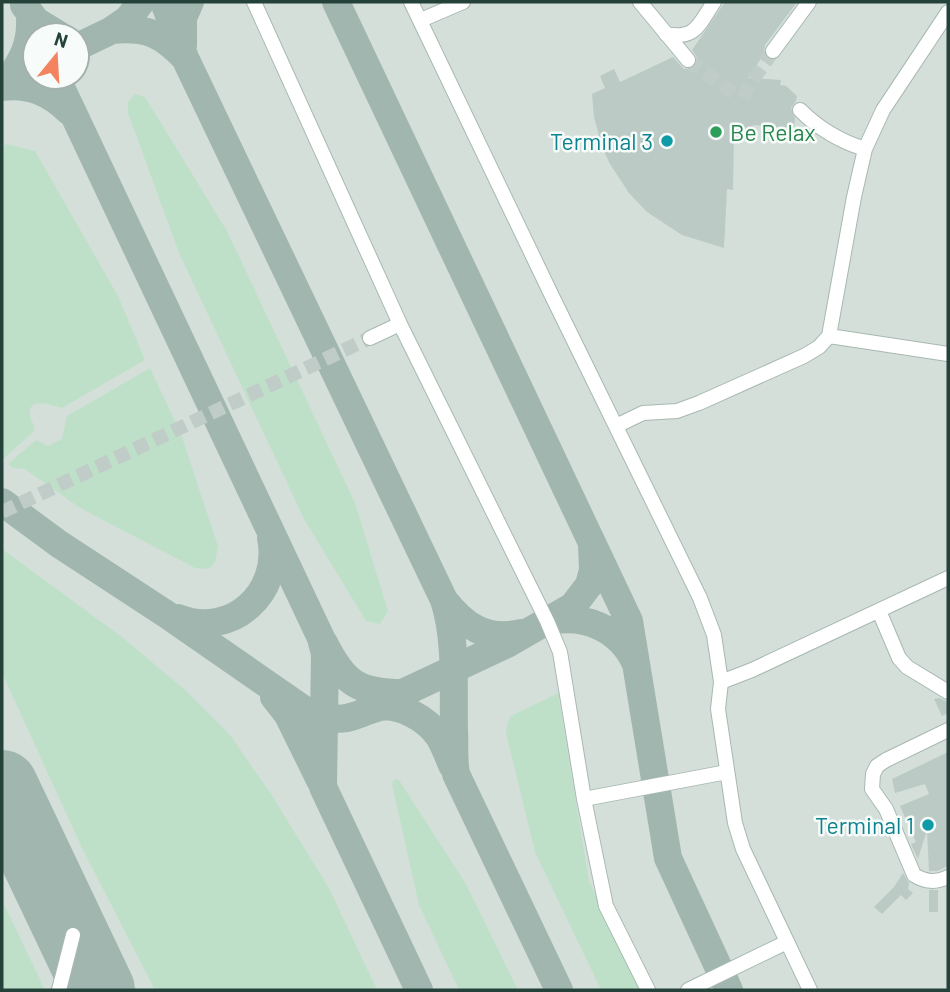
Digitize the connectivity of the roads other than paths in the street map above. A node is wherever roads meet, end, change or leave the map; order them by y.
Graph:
1 (254, 2) edge
2 (411, 2) edge
3 (463, 2) edge
4 (640, 2) edge
5 (714, 2) edge
6 (809, 2) edge
7 (948, 12) edge
8 (421, 20) junction
9 (666, 34) junction
10 (773, 51) tunnel mouth
11 (688, 60) tunnel mouth
12 (800, 110) dead end
13 (865, 149) junction
14 (400, 324) junction
15 (829, 336) junction
16 (370, 338) tunnel mouth
17 (948, 354) edge
18 (616, 426) junction
19 (948, 578) edge
20 (879, 611) junction
21 (721, 682) junction
22 (948, 692) edge
23 (948, 730) edge
24 (727, 772) junction
25 (584, 799) junction
26 (948, 877) edge
27 (73, 935) dead end
28 (787, 942) junction
29 (59, 990) edge
30 (648, 990) edge
31 (688, 990) edge
32 (810, 990) edge

1 - 14 street
2 - 8 street
3 - 8 street
4 - 9 street
5 - 9 street
6 - 10 street
7 - 13 street
8 - 18 street
9 - 11 street
12 - 13 street
13 - 15 street
14 - 16 street
14 - 25 street
15 - 17 street
15 - 18 street
18 - 21 street
19 - 20 street
20 - 21 street
20 - 22 street
21 - 24 street
23 - 26 street
24 - 25 street
24 - 28 street
25 - 30 street
27 - 29 street
28 - 31 street
28 - 32 street

